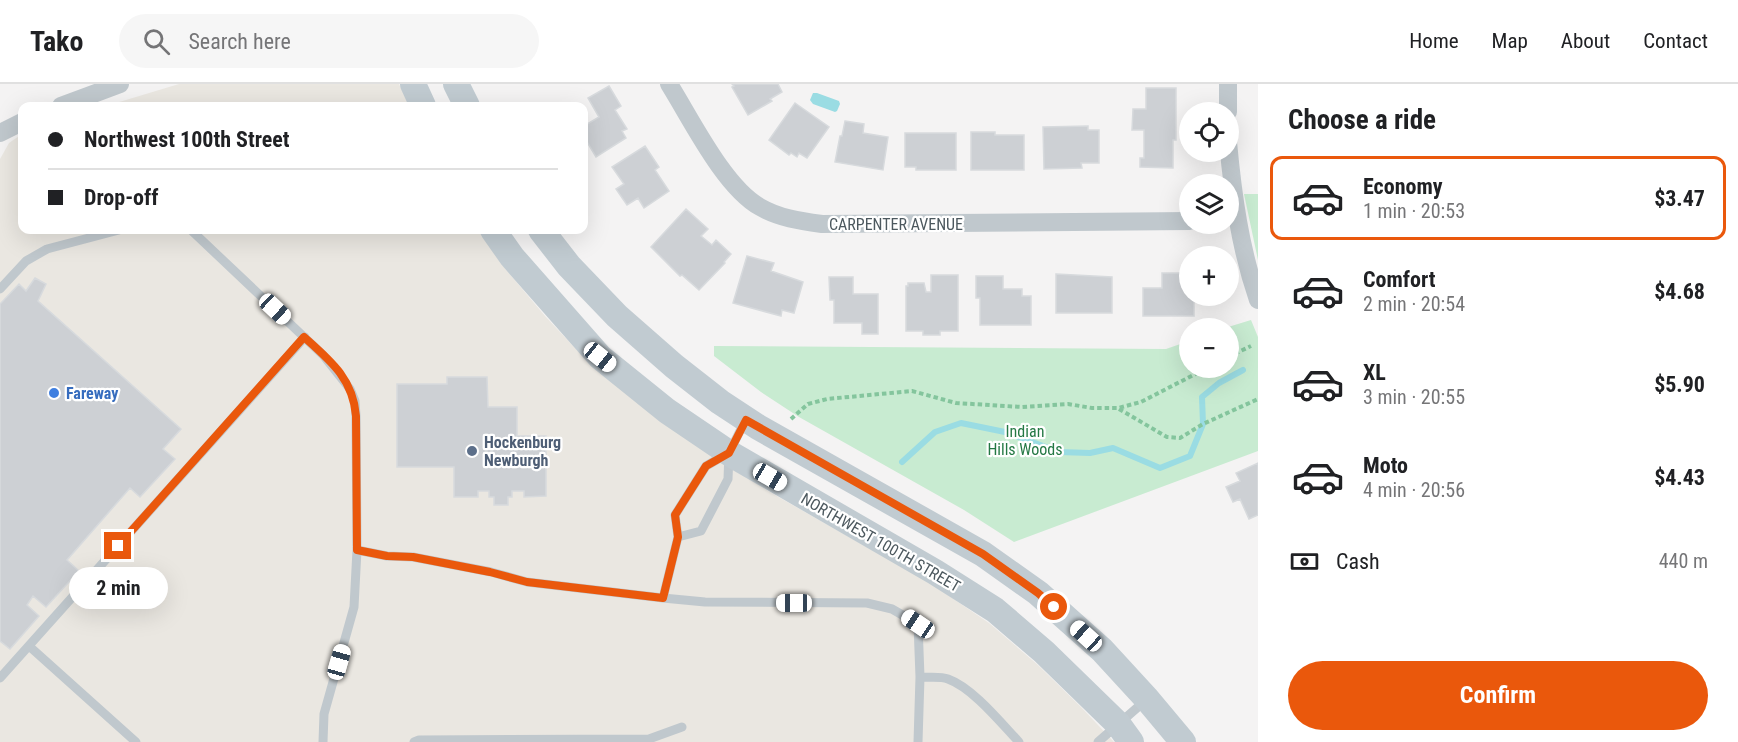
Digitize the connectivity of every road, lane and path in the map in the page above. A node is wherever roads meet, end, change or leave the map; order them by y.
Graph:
1 (120, 84) edge
2 (413, 84) edge
3 (456, 84) edge
4 (669, 84) edge
5 (1228, 84) edge
6 (72, 102) edge
7 (421, 102) edge
8 (465, 102) edge
9 (1228, 102) edge
10 (18, 124) edge
11 (0, 133) edge
12 (1179, 221) edge
13 (104, 234) edge
14 (195, 234) edge
15 (496, 234) edge
16 (543, 234) edge
17 (1237, 234) edge
18 (0, 289) edge
19 (1258, 300) edge
20 (304, 337) junction
21 (1251, 346) dead end
22 (1239, 352) edge
23 (1188, 378) edge
24 (1258, 399) edge
25 (1118, 408) junction
26 (746, 420) junction
27 (790, 420) dead end
28 (729, 453) junction
29 (678, 537) junction
30 (357, 550) junction
31 (663, 598) junction
32 (29, 646) junction
33 (920, 677) junction
34 (0, 678) edge
35 (1147, 699) junction
36 (682, 727) dead end
37 (1124, 733) edge
38 (136, 742) edge
39 (323, 742) edge
40 (414, 742) edge
41 (918, 742) edge
42 (1019, 742) edge
43 (1098, 742) edge
44 (1183, 742) edge

1 - 6 street
2 - 7 main road
3 - 8 main road
4 - 12 street, CARPENTER AVENUE
5 - 9 street
10 - 11 street
13 - 18 lane
14 - 20 lane
15 - 28 main road, NORTHWEST 100TH STREET
16 - 26 main road
17 - 19 street
20 - 30 lane
20 - 32 lane
21 - 22 path
23 - 25 path
24 - 25 path
25 - 27 path
26 - 28 lane
26 - 35 main road
28 - 29 lane
28 - 29 lane
28 - 37 main road, NORTHWEST 100TH STREET
29 - 31 lane
30 - 31 lane
30 - 39 lane
31 - 33 lane
32 - 34 lane
32 - 38 lane
33 - 41 lane
33 - 42 lane
35 - 37 lane
35 - 44 main road
36 - 40 lane
37 - 43 lane

